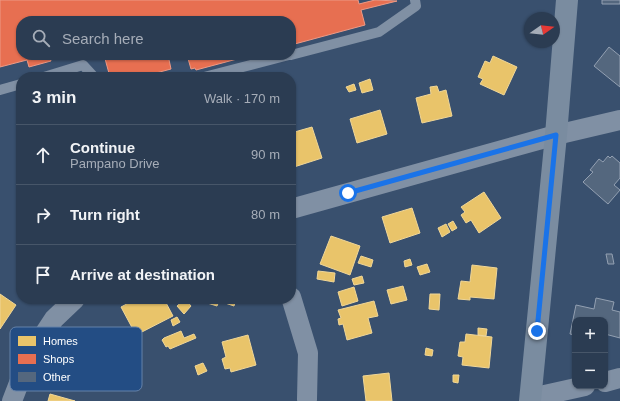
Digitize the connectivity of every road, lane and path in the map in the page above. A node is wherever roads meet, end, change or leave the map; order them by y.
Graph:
1 (415, 0) edge
2 (567, 0) edge
3 (296, 53) edge
4 (270, 60) edge
5 (60, 72) edge
6 (89, 72) edge
7 (224, 72) edge
8 (16, 85) edge
9 (0, 90) edge
10 (620, 120) edge
11 (556, 135) junction
12 (296, 209) edge
13 (70, 304) edge
14 (293, 304) edge
15 (49, 327) edge
16 (620, 378) edge
17 (608, 381) edge
18 (574, 389) edge
19 (16, 391) edge
20 (307, 398) dead end
21 (530, 400) edge
22 (12, 401) edge

1 - 3 lane
2 - 11 main road
4 - 7 lane
5 - 6 lane
8 - 9 lane
10 - 11 street
11 - 12 street
11 - 21 main road
13 - 15 street
14 - 20 street
16 - 17 street
18 - 21 street
19 - 22 street

